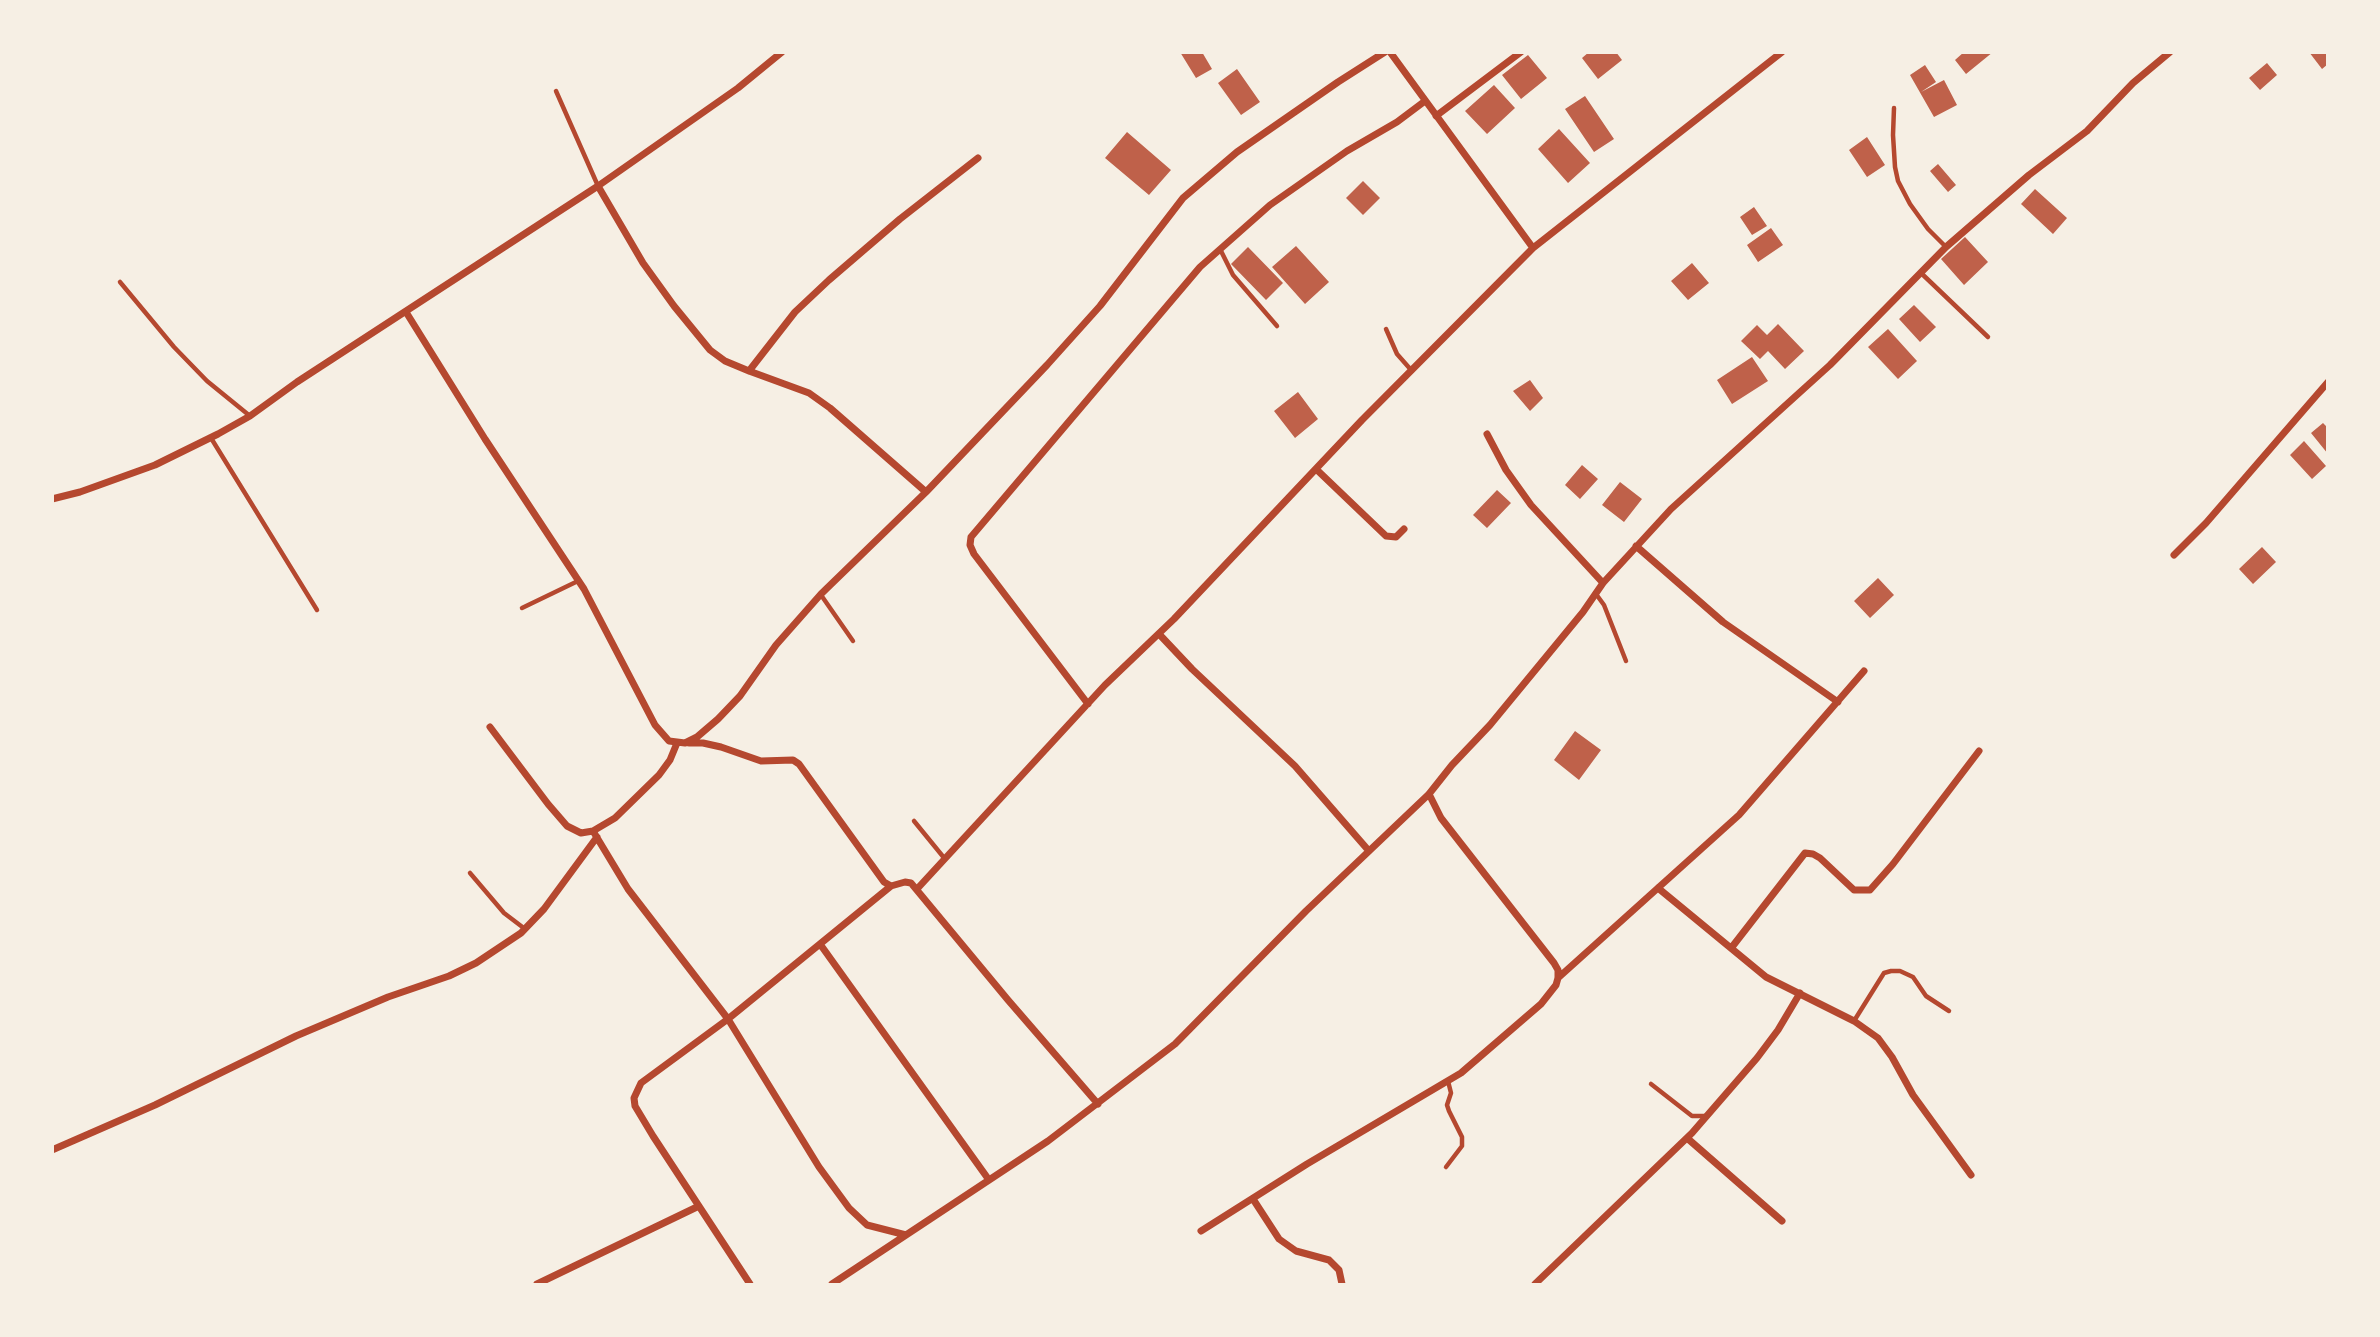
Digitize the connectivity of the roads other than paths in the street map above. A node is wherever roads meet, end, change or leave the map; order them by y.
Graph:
1 (782, 52) edge
2 (1387, 52) edge
3 (1521, 52) edge
4 (1782, 52) edge
5 (2170, 52) edge
6 (556, 91) dead end
7 (1425, 101) junction
8 (1894, 108) dead end
9 (1436, 116) junction
10 (978, 158) dead end
11 (598, 186) junction
12 (1946, 247) junction
13 (1219, 248) junction
14 (1533, 248) junction
15 (1920, 273) junction
16 (120, 282) dead end
17 (406, 312) junction
18 (1277, 326) dead end
19 (1386, 328) dead end
20 (1988, 337) dead end
21 (749, 371) junction
22 (1412, 371) junction
23 (2328, 382) edge
24 (250, 415) junction
25 (1487, 433) dead end
26 (211, 437) junction
27 (1316, 469) junction
28 (926, 492) junction
29 (52, 499) edge
30 (1405, 529) dead end
31 (1636, 546) junction
32 (2174, 555) dead end
33 (578, 580) junction
34 (1603, 583) junction
35 (1596, 593) junction
36 (821, 594) junction
37 (522, 608) dead end
38 (317, 610) dead end
39 (1159, 634) junction
40 (853, 641) dead end
41 (1626, 661) dead end
42 (1864, 671) dead end
43 (1839, 702) junction
44 (1087, 704) junction
45 (491, 727) dead end
46 (681, 743) junction
47 (1979, 751) dead end
48 (1429, 794) junction
49 (914, 821) dead end
50 (595, 834) junction
51 (1369, 851) junction
52 (945, 859) junction
53 (470, 873) dead end
54 (891, 886) junction
55 (1658, 888) junction
56 (917, 889) junction
57 (525, 929) junction
58 (820, 944) junction
59 (1732, 947) junction
60 (1558, 978) junction
61 (1800, 993) junction
62 (1949, 1011) dead end
63 (728, 1019) junction
64 (1854, 1021) junction
65 (1448, 1081) junction
66 (1651, 1084) dead end
67 (1098, 1104) junction
68 (1707, 1116) junction
69 (1687, 1138) junction
70 (52, 1150) edge
71 (1446, 1167) dead end
72 (1971, 1175) dead end
73 (989, 1180) junction
74 (1252, 1199) junction
75 (699, 1206) junction
76 (1782, 1221) dead end
77 (1201, 1231) dead end
78 (906, 1235) junction
79 (537, 1284) edge
80 (750, 1284) edge
81 (832, 1284) edge
82 (1342, 1284) edge
83 (1535, 1284) edge

1 - 11 street
2 - 7 street
2 - 28 street
3 - 9 street
4 - 14 street
5 - 12 street
6 - 11 lane
7 - 9 street
7 - 13 street
8 - 12 lane
9 - 14 street
10 - 21 street
11 - 17 street
11 - 21 street
12 - 15 street
13 - 18 lane
13 - 44 street
14 - 22 street
15 - 20 lane
15 - 31 street
16 - 24 lane
17 - 24 street
17 - 33 street
19 - 22 lane
21 - 28 street
22 - 27 street
23 - 32 street
24 - 26 street
25 - 34 street
26 - 29 street
26 - 38 lane
27 - 30 street
27 - 39 street
28 - 36 street
31 - 34 street
31 - 43 street
33 - 37 lane
33 - 46 street
34 - 35 street
35 - 41 lane
35 - 48 street
36 - 40 lane
36 - 46 street
39 - 44 street
39 - 51 street
42 - 43 street
43 - 55 street
44 - 52 street
45 - 50 street
46 - 50 street
46 - 54 street
47 - 59 street
48 - 51 street
48 - 60 street
49 - 52 lane
50 - 57 street
50 - 63 street
51 - 67 street
52 - 56 street
53 - 57 lane
54 - 56 street
54 - 58 street
55 - 59 street
55 - 60 street
56 - 67 street
57 - 70 street
58 - 63 street
58 - 73 street
59 - 61 street
60 - 65 street
61 - 64 street
61 - 68 street
62 - 64 lane
63 - 75 street
63 - 78 street
64 - 72 street
65 - 71 lane
65 - 74 street
66 - 68 lane
67 - 73 street
68 - 69 street
69 - 76 street
69 - 83 street
73 - 78 street
74 - 77 street
74 - 82 street
75 - 79 street
75 - 80 street
78 - 81 street

